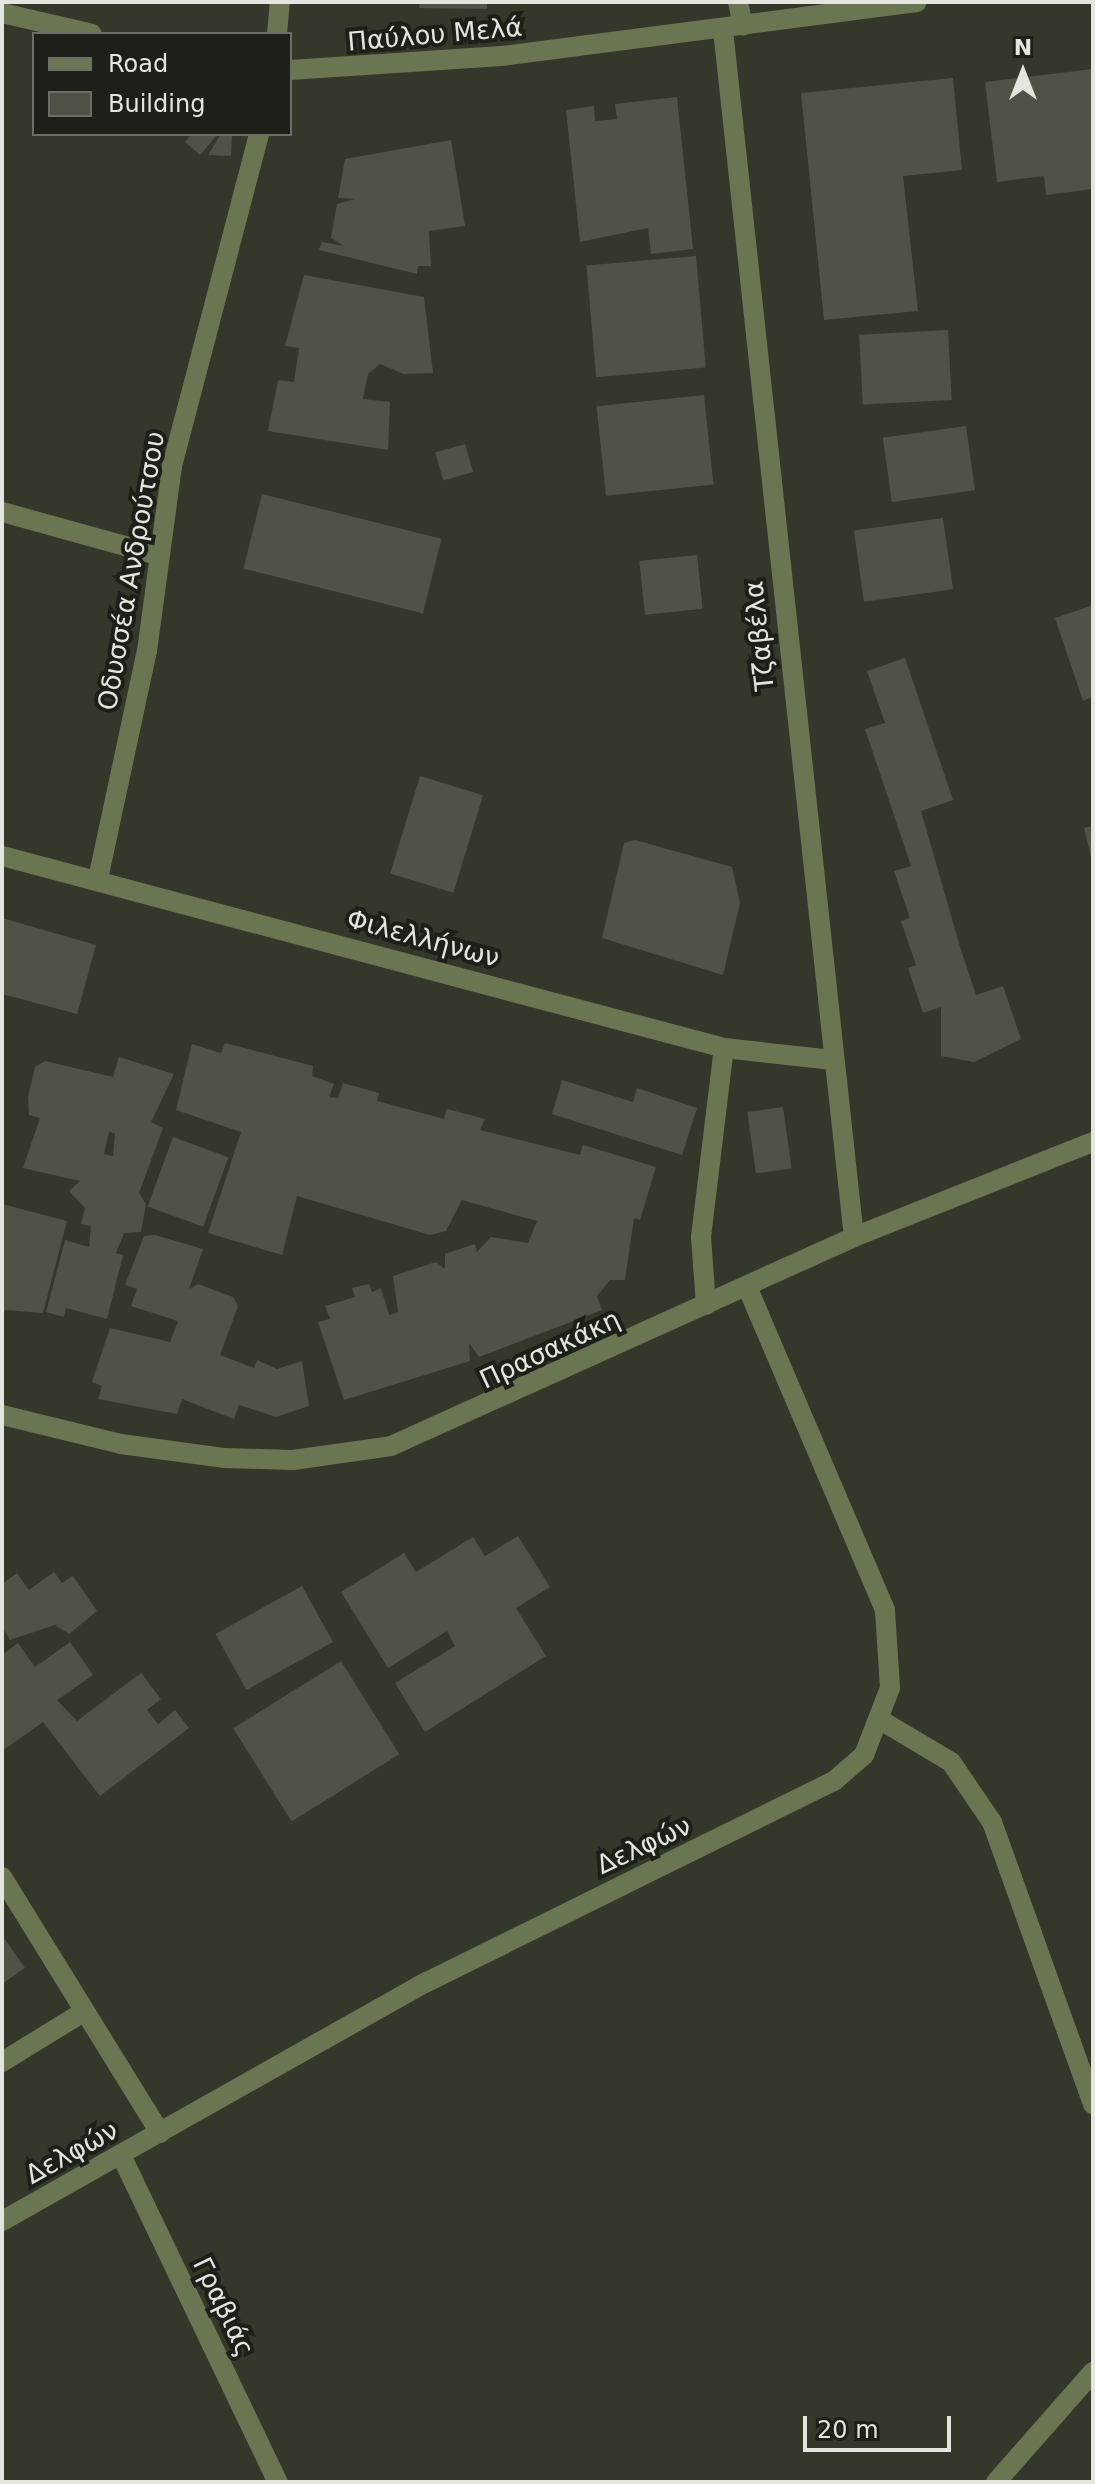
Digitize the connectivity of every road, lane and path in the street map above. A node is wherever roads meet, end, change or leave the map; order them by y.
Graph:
1 (280, 2) edge
2 (738, 2) edge
3 (917, 2) edge
4 (2, 13) edge
5 (743, 25) junction
6 (723, 30) junction
7 (83, 32) edge
8 (277, 32) edge
9 (292, 70) edge
10 (258, 136) edge
11 (2, 512) edge
12 (158, 555) junction
13 (2, 856) edge
14 (98, 879) junction
15 (724, 1048) junction
16 (832, 1060) junction
17 (1093, 1142) edge
18 (854, 1237) junction
19 (747, 1287) junction
20 (706, 1305) junction
21 (3, 1417) edge
22 (882, 1721) junction
23 (2, 1877) edge
24 (85, 2011) junction
25 (2, 2062) edge
26 (1093, 2104) edge
27 (160, 2133) junction
28 (121, 2155) junction
29 (2, 2221) edge
30 (1093, 2372) edge
31 (278, 2482) edge
32 (996, 2482) edge

1 - 8 street
2 - 5 street
3 - 5 street, Παύλου Μελά
4 - 7 street
5 - 6 street, Παύλου Μελά
6 - 9 street, Παύλου Μελά
6 - 16 street, Τζαβέλα
10 - 12 street, Οδυσσέα Ανδρούτσου
11 - 12 street
12 - 14 street, Οδυσσέα Ανδρούτσου
13 - 14 street, Φιλελλήνων
14 - 15 street, Φιλελλήνων
15 - 16 street, Φιλελλήνων
15 - 20 street
16 - 18 street, Τζαβέλα
17 - 18 street, Πρασακάκη
18 - 19 street, Πρασακάκη
19 - 20 street, Πρασακάκη
19 - 22 street, Δελφών
20 - 21 street, Πρασακάκη
22 - 26 street
22 - 27 street, Δελφών
23 - 24 street
24 - 25 street
24 - 27 street
27 - 28 street, Δελφών
28 - 29 street, Δελφών
28 - 31 street, Γραβιάς
30 - 32 street

